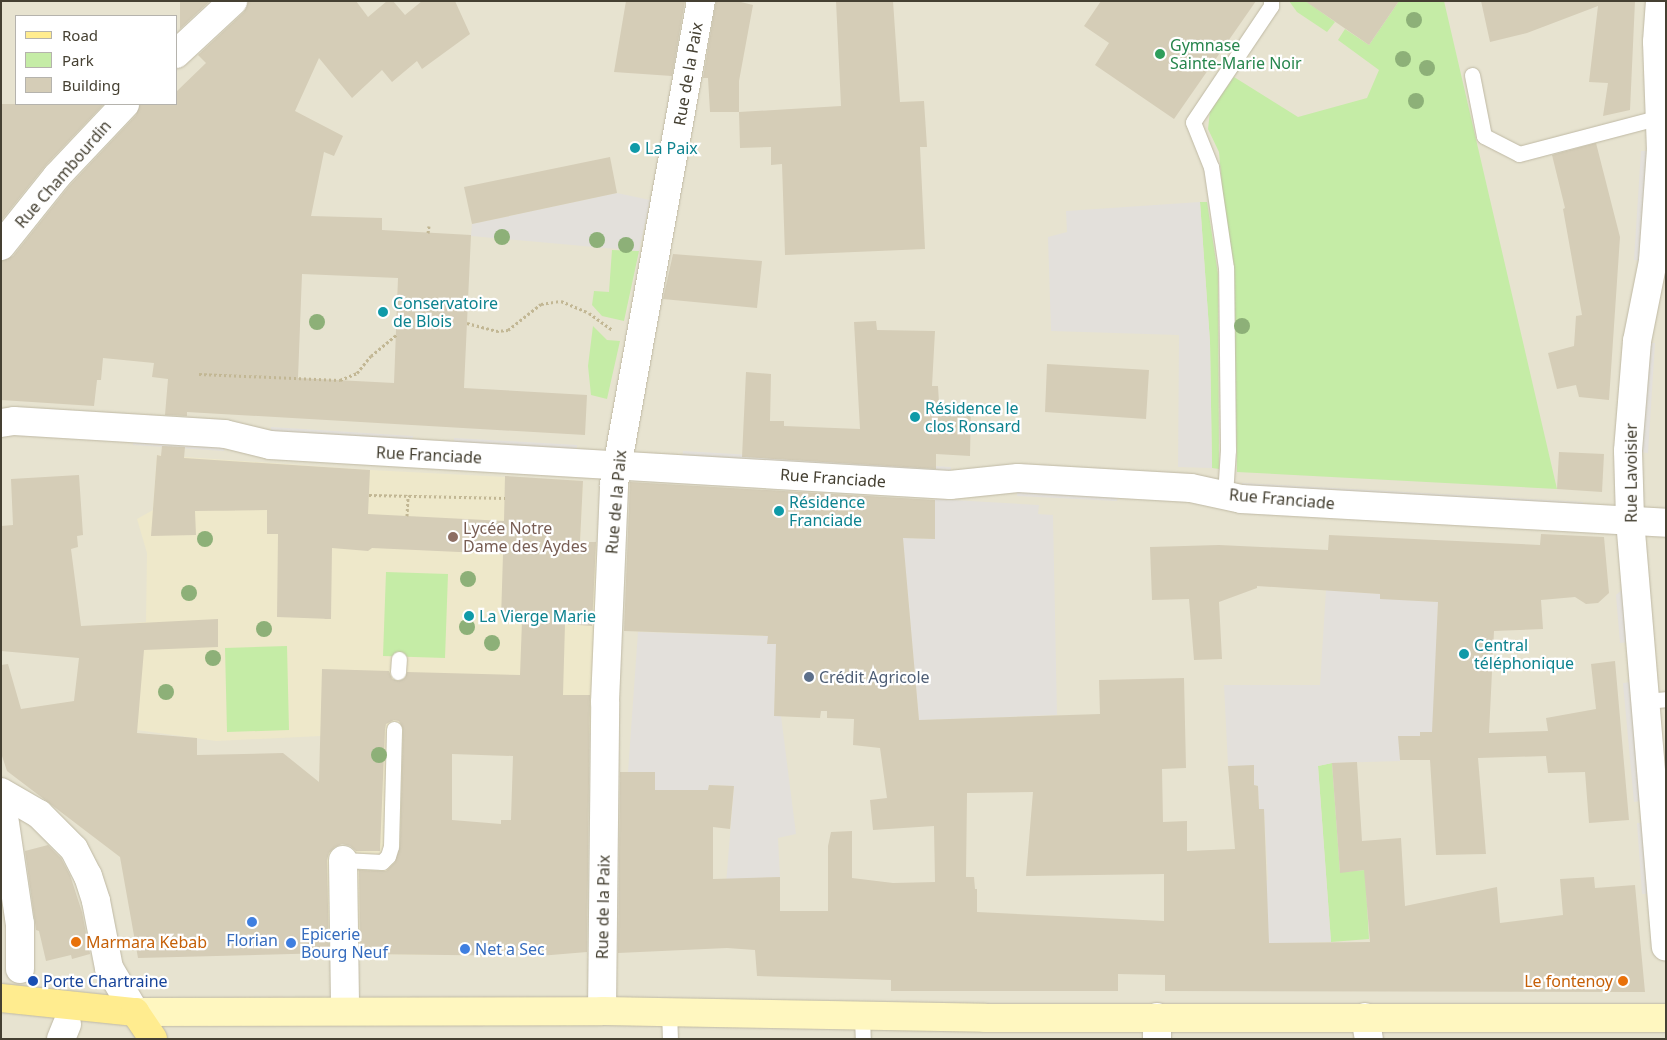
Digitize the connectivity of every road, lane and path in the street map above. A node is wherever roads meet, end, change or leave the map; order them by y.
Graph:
1 (233, 1) edge
2 (701, 1) edge
3 (1271, 1) edge
4 (1660, 1) edge
5 (178, 52) edge
6 (1472, 75) dead end
7 (124, 105) edge
8 (1660, 117) junction
9 (429, 226) dead end
10 (428, 233) dead end
11 (1, 246) edge
12 (467, 323) dead end
13 (614, 331) dead end
14 (396, 335) dead end
15 (199, 374) dead end
16 (1, 423) edge
17 (617, 466) junction
18 (369, 494) dead end
19 (408, 495) junction
20 (1225, 495) junction
21 (505, 498) dead end
22 (407, 516) dead end
23 (1630, 520) junction
24 (1666, 523) edge
25 (1656, 700) edge
26 (394, 729) dead end
27 (1, 792) edge
28 (1, 796) edge
29 (343, 860) joint
30 (1666, 946) edge
31 (20, 969) dead end
32 (1, 998) edge
33 (344, 1011) junction
34 (602, 1011) junction
35 (136, 1012) junction
36 (669, 1012) junction
37 (1666, 1018) edge
38 (862, 1027) edge
39 (1157, 1028) edge
40 (1367, 1028) edge
41 (153, 1039) edge
42 (670, 1039) edge

1 - 5 street
2 - 17 street, Rue de la Paix
3 - 20 lane
4 - 8 street, Rue Lavoisier
6 - 8 lane
7 - 11 street, Rue Chambourdin
8 - 23 street, Rue Lavoisier
9 - 10 path
12 - 13 path
14 - 15 path
16 - 17 street, Rue Franciade
17 - 20 street, Rue Franciade
17 - 34 street, Rue de la Paix
18 - 19 path
19 - 21 path
19 - 22 path
20 - 23 street, Rue Franciade
23 - 24 street, Rue Franciade
23 - 25 street, Rue Lavoisier
25 - 30 street, Rue Lavoisier
26 - 29 lane
27 - 35 street
28 - 31 street
29 - 33 street
32 - 35 main road
33 - 34 main road
33 - 35 main road
34 - 36 main road
35 - 41 main road
36 - 38 main road
36 - 42 lane
37 - 40 main road
38 - 39 main road
39 - 40 main road

